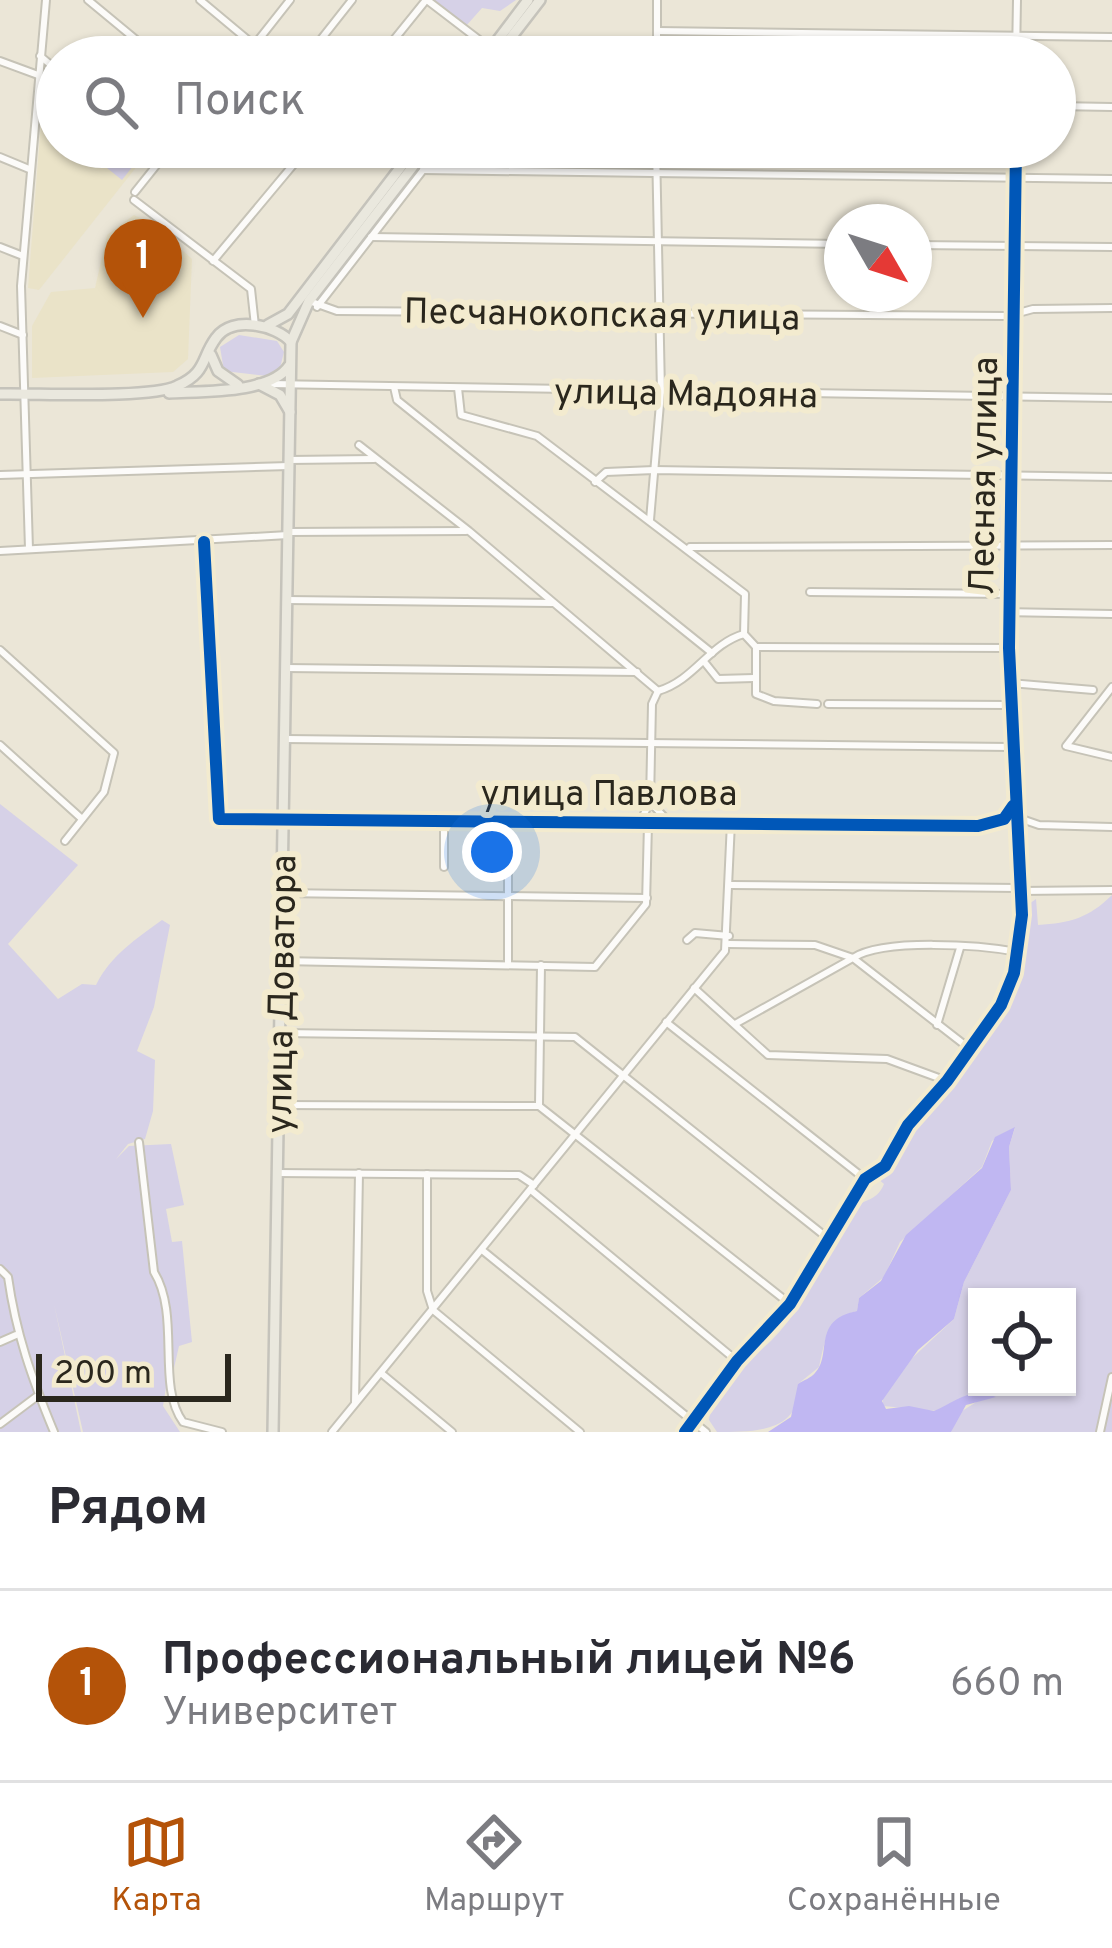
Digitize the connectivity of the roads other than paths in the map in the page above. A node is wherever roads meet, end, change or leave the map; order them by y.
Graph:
1 (46, 0) edge
2 (88, 0) edge
3 (200, 0) edge
4 (290, 0) edge
5 (352, 0) edge
6 (427, 0) edge
7 (528, 0) edge
8 (540, 0) edge
9 (658, 0) edge
10 (1017, 0) edge
11 (657, 31) junction
12 (42, 36) edge
13 (132, 36) edge
14 (243, 36) edge
15 (261, 36) edge
16 (324, 36) edge
17 (397, 36) edge
18 (470, 36) edge
19 (503, 36) edge
20 (507, 36) edge
21 (657, 36) edge
22 (956, 36) edge
23 (1016, 36) edge
24 (1076, 37) edge
25 (1112, 37) edge
26 (0, 62) edge
27 (36, 74) edge
28 (36, 96) edge
29 (1076, 106) edge
30 (1112, 107) edge
31 (0, 157) edge
32 (155, 168) edge
33 (291, 168) edge
34 (400, 168) edge
35 (413, 168) edge
36 (656, 168) edge
37 (1016, 168) edge
38 (29, 169) junction
39 (423, 170) joint
40 (656, 174) junction
41 (1016, 179) junction
42 (1112, 179) edge
43 (371, 237) junction
44 (655, 243) junction
45 (824, 244) edge
46 (932, 245) edge
47 (1016, 245) junction
48 (0, 247) edge
49 (1112, 247) edge
50 (23, 256) junction
51 (213, 261) junction
52 (313, 304) junction
53 (1112, 308) edge
54 (657, 315) junction
55 (1015, 315) junction
56 (0, 326) edge
57 (259, 326) junction
58 (22, 335) junction
59 (291, 342) junction
60 (211, 356) junction
61 (291, 361) junction
62 (260, 384) junction
63 (291, 384) junction
64 (238, 385) junction
65 (394, 387) junction
66 (458, 388) junction
67 (661, 392) junction
68 (24, 396) junction
69 (0, 397) edge
70 (1015, 398) junction
71 (1112, 398) edge
72 (290, 413) junction
73 (359, 446) dead end
74 (378, 459) junction
75 (289, 463) junction
76 (654, 470) junction
77 (27, 474) junction
78 (0, 475) edge
79 (1012, 475) junction
80 (1112, 477) edge
81 (595, 482) junction
82 (650, 520) junction
83 (470, 531) junction
84 (288, 534) junction
85 (204, 542) junction
86 (1012, 544) junction
87 (1112, 545) edge
88 (686, 547) junction
89 (29, 549) junction
90 (0, 551) edge
91 (810, 592) dead end
92 (1010, 594) junction
93 (287, 600) junction
94 (557, 603) junction
95 (1009, 612) junction
96 (1112, 614) edge
97 (744, 634) junction
98 (756, 646) junction
99 (1009, 648) junction
100 (0, 650) edge
101 (712, 652) junction
102 (706, 664) junction
103 (286, 668) junction
104 (640, 672) junction
105 (755, 677) junction
106 (1010, 683) junction
107 (1112, 687) edge
108 (1093, 691) dead end
109 (658, 692) junction
110 (818, 704) dead end
111 (828, 704) dead end
112 (1010, 705) junction
113 (286, 739) junction
114 (649, 741) junction
115 (0, 746) edge
116 (1010, 747) junction
117 (1112, 757) edge
118 (650, 802) junction
119 (1013, 806) junction
120 (1016, 817) junction
121 (284, 818) junction
122 (82, 819) junction
123 (444, 820) junction
124 (508, 821) junction
125 (731, 823) junction
126 (644, 824) junction
127 (672, 824) junction
128 (1112, 827) edge
129 (65, 841) dead end
130 (444, 867) dead end
131 (731, 885) junction
132 (1021, 889) junction
133 (1112, 890) edge
134 (281, 893) junction
135 (508, 896) junction
136 (647, 898) junction
137 (687, 940) dead end
138 (729, 940) junction
139 (960, 948) junction
140 (1018, 952) junction
141 (853, 958) junction
142 (281, 962) junction
143 (508, 963) junction
144 (541, 965) junction
145 (694, 988) junction
146 (666, 1022) junction
147 (735, 1024) junction
148 (937, 1026) junction
149 (281, 1033) junction
150 (540, 1036) junction
151 (970, 1049) junction
152 (623, 1074) junction
153 (947, 1081) junction
154 (279, 1105) junction
155 (538, 1106) junction
156 (576, 1132) junction
157 (139, 1142) dead end
158 (277, 1173) junction
159 (359, 1173) junction
160 (428, 1174) junction
161 (865, 1179) junction
162 (532, 1187) junction
163 (830, 1240) junction
164 (482, 1250) junction
165 (0, 1269) edge
166 (790, 1304) junction
167 (433, 1310) junction
168 (16, 1335) junction
169 (0, 1342) edge
170 (737, 1360) junction
171 (380, 1373) junction
172 (1112, 1377) edge
173 (36, 1396) junction
174 (355, 1403) junction
175 (0, 1424) edge
176 (693, 1424) junction
177 (55, 1432) edge
178 (222, 1432) edge
179 (273, 1432) edge
180 (333, 1432) edge
181 (452, 1432) edge
182 (580, 1432) edge
183 (685, 1432) edge
184 (706, 1432) edge
185 (1100, 1432) edge

1 - 12 street
2 - 13 street
3 - 14 street
4 - 15 street
5 - 16 street
6 - 17 street
6 - 18 street
7 - 19 main road
8 - 20 main road
9 - 11 street
10 - 23 street
11 - 21 street
11 - 22 street
24 - 25 street
26 - 27 street
28 - 38 street
29 - 30 street
31 - 38 street
32 - 51 street
33 - 51 street
34 - 57 main road
35 - 52 main road
36 - 40 street
37 - 41 street, Лесная улица
38 - 50 street
39 - 40 street
39 - 43 street
40 - 41 street
40 - 44 street
41 - 42 street
41 - 47 street, Лесная улица
43 - 44 street
43 - 52 street
44 - 45 street
44 - 54 street
46 - 47 street
47 - 49 street
47 - 55 street, Лесная улица
48 - 50 street
50 - 58 street
51 - 57 street
52 - 54 street, Песчанокопская улица
52 - 59 main road
53 - 55 street, Песчанокопская улица
54 - 55 street, Песчанокопская улица
54 - 67 street
55 - 70 street, Лесная улица
56 - 58 street
57 - 59 main road
57 - 60 main road
58 - 68 street
59 - 61 main road
60 - 64 main road
60 - 68 main road
61 - 62 main road
61 - 63 main road, улица Доватора
62 - 63 street, улица Мадояна
62 - 64 main road
62 - 72 main road
63 - 65 street, улица Мадояна
63 - 72 main road, улица Доватора
64 - 68 main road
65 - 66 street, улица Мадояна
65 - 101 street
66 - 67 street, улица Мадояна
66 - 81 street
67 - 70 street, улица Мадояна
67 - 76 street
68 - 69 main road
68 - 77 street
70 - 71 street, улица Мадояна
70 - 79 street, Лесная улица
72 - 75 main road, улица Доватора
73 - 74 street
74 - 75 street
74 - 83 street
75 - 77 street
75 - 84 main road, улица Доватора
76 - 79 street
76 - 81 street
76 - 82 street
77 - 78 street
77 - 89 street
79 - 80 street
79 - 86 street, Лесная улица
81 - 82 street
82 - 88 street
83 - 84 street
83 - 94 street
84 - 85 street
84 - 93 main road, улица Доватора
85 - 89 street
85 - 121 street, улица Павлова
86 - 87 street
86 - 88 street
86 - 92 street, Лесная улица
88 - 97 street
89 - 90 street
91 - 92 street
92 - 95 street, Лесная улица
93 - 94 street
93 - 103 main road, улица Доватора
94 - 104 street
95 - 96 street
95 - 99 street, Лесная улица
97 - 98 street
97 - 101 street
98 - 99 street
98 - 105 street
99 - 106 street, Лесная улица
100 - 122 street
101 - 102 street
102 - 105 street
102 - 109 street
103 - 104 street
103 - 113 main road, улица Доватора
104 - 109 street
105 - 110 street
106 - 108 street
106 - 112 street, Лесная улица
107 - 117 street
109 - 114 street
111 - 112 street
112 - 116 street, Лесная улица
113 - 114 street
113 - 121 main road, улица Доватора
114 - 116 street
114 - 118 street
115 - 122 street
116 - 119 street, Лесная улица
118 - 126 street
118 - 127 street
119 - 120 street, Лесная улица
119 - 125 street, улица Павлова
120 - 128 street
120 - 132 street, Лесная улица
121 - 123 street, улица Павлова
121 - 134 main road, улица Доватора
122 - 129 street
123 - 124 street, улица Павлова
123 - 130 street
124 - 126 street, улица Павлова
124 - 135 street
125 - 127 street, улица Павлова
125 - 131 street
126 - 127 street, улица Павлова
126 - 136 street
131 - 132 street
131 - 138 street
132 - 133 street
132 - 140 street, Лесная улица
134 - 135 street
134 - 142 main road, улица Доватора
135 - 136 street
135 - 143 street
136 - 144 street
137 - 138 street
138 - 141 street
138 - 145 street
139 - 140 street
139 - 141 street
139 - 148 street
140 - 151 street, Лесная улица
141 - 147 street
141 - 148 street
142 - 143 street
142 - 149 main road, улица Доватора
143 - 144 street
144 - 150 street
145 - 146 street
145 - 147 street
146 - 152 street
146 - 161 street
147 - 153 street
148 - 151 street
149 - 150 street
149 - 154 main road, улица Доватора
150 - 152 street
150 - 155 street
151 - 153 street, Лесная улица
152 - 156 street
152 - 163 street
153 - 161 street, Лесная улица
154 - 155 street
154 - 158 main road, улица Доватора
155 - 156 street
156 - 162 street
156 - 166 street
157 - 178 street
158 - 159 street
158 - 179 main road, улица Доватора
159 - 160 street
159 - 174 street
160 - 162 street
160 - 167 street
161 - 163 street, Лесная улица
162 - 164 street
162 - 170 street
163 - 166 street, Лесная улица
164 - 167 street
164 - 176 street
165 - 168 street
166 - 170 street, Лесная улица
167 - 171 street
167 - 182 street
168 - 169 street
168 - 173 street
170 - 176 street, Лесная улица
171 - 174 street
171 - 181 street
172 - 185 street
173 - 175 street
173 - 177 street
174 - 180 street
176 - 183 street, Лесная улица
176 - 184 street

